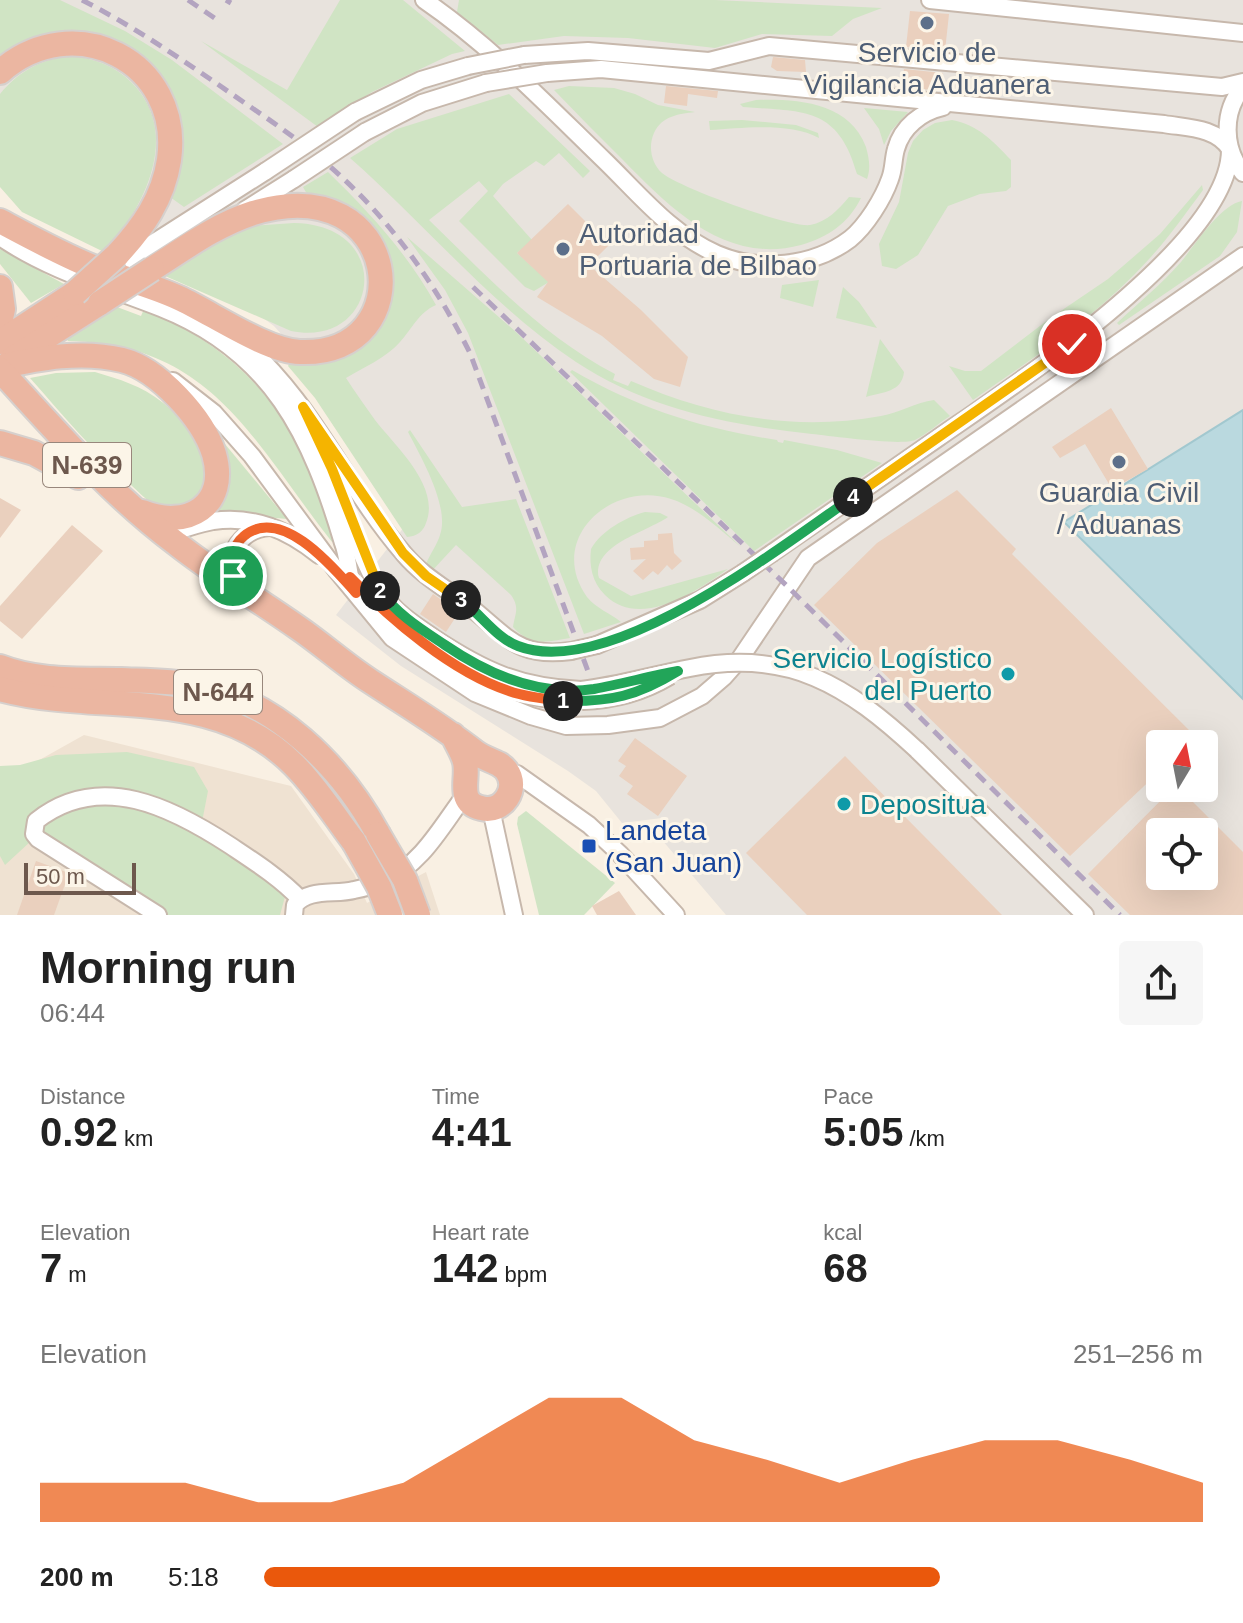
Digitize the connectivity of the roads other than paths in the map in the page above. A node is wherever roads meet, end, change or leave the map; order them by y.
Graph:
1 (424, 0) edge
2 (930, 0) edge
3 (1243, 33) edge
4 (0, 72) edge
5 (1243, 85) edge
6 (953, 105) junction
7 (1230, 149) junction
8 (1243, 173) edge
9 (0, 208) edge
10 (0, 221) edge
11 (214, 230) junction
12 (0, 237) edge
13 (36, 240) junction
14 (1243, 256) edge
15 (121, 258) junction
16 (0, 287) edge
17 (202, 309) junction
18 (0, 323) edge
19 (0, 342) edge
20 (138, 366) junction
21 (0, 368) edge
22 (7, 392) edge
23 (303, 407) junction
24 (0, 443) edge
25 (83, 482) junction
26 (128, 504) junction
27 (276, 528) junction
28 (163, 534) junction
29 (348, 580) junction
30 (244, 592) junction
31 (0, 667) edge
32 (370, 681) junction
33 (0, 689) edge
34 (581, 696) junction
35 (453, 735) junction
36 (496, 766) junction
37 (465, 786) junction
38 (547, 795) junction
39 (498, 805) junction
40 (297, 907) edge
41 (158, 915) edge
42 (390, 915) edge
43 (418, 915) edge
44 (514, 915) edge
45 (676, 915) edge
46 (1085, 915) edge

1 - 6 street
2 - 3 street
4 - 15 highway
5 - 7 street
5 - 15 street, bridge
6 - 7 street
6 - 11 street, bridge
7 - 8 street
7 - 23 street, bridge
9 - 13 highway
10 - 13 highway
11 - 17 highway
11 - 21 highway, bridge
12 - 29 street
13 - 17 highway
14 - 29 street
15 - 19 highway, bridge
16 - 18 highway
17 - 23 street
20 - 21 highway
20 - 26 highway
20 - 29 street
21 - 22 highway, N-639
22 - 25 highway, N-639
22 - 26 highway, N-639
23 - 34 street
24 - 25 highway
25 - 28 highway
25 - 32 highway, N-639
26 - 28 highway, N-639
27 - 28 street
27 - 29 street
27 - 30 street
28 - 30 highway, N-639
29 - 34 street
30 - 32 highway, N-639
31 - 43 highway, N-644, bridge
32 - 35 highway, N-639
33 - 42 highway, N-644, bridge
34 - 46 street, bridge
35 - 36 highway
35 - 37 highway
36 - 37 highway
36 - 38 street
36 - 39 highway
37 - 39 highway
37 - 40 street
38 - 39 street
38 - 45 street
39 - 44 street
40 - 41 street

